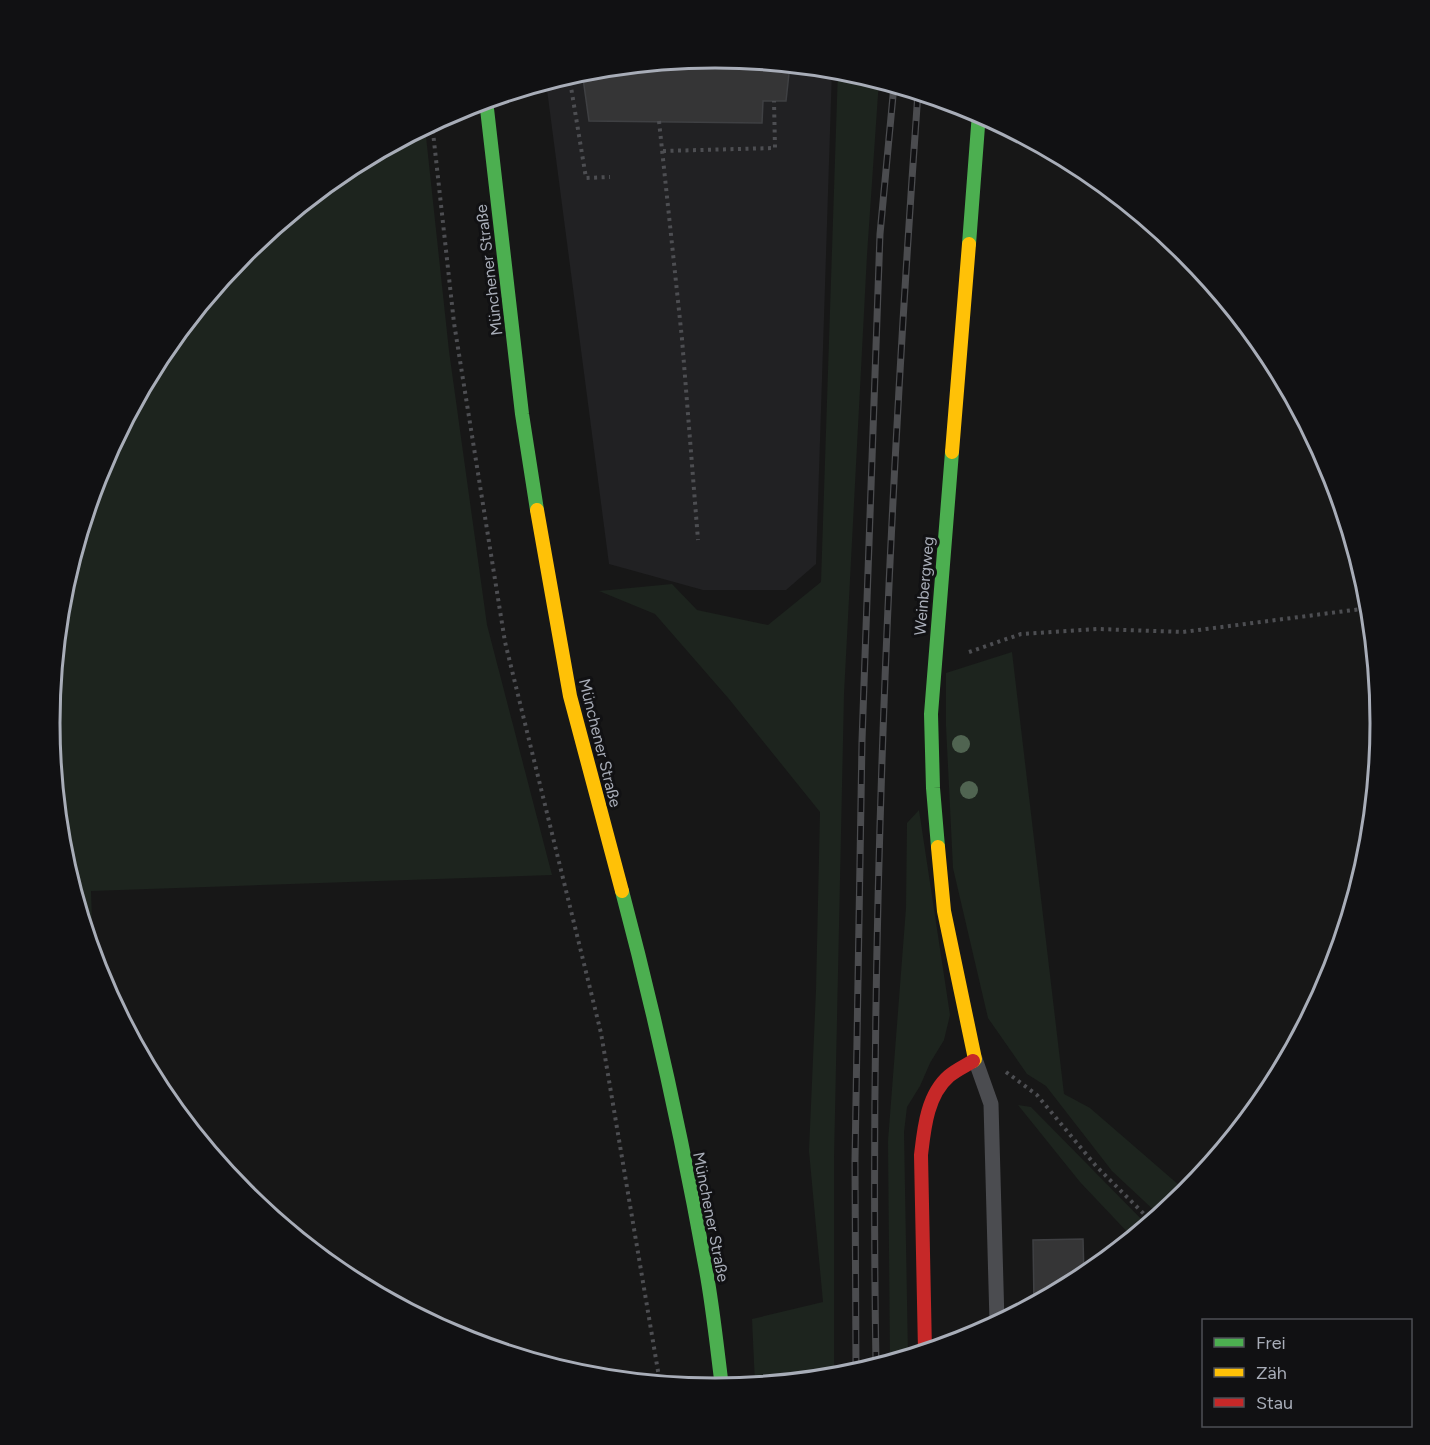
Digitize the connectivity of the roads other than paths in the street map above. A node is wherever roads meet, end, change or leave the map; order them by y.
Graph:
1 (487, 108) edge
2 (978, 123) edge
3 (975, 1059) junction
4 (998, 1313) edge
5 (925, 1343) edge
6 (721, 1378) edge

1 - 6 main road, Münchener Straße
2 - 3 main road, Weinbergweg
3 - 4 lane
3 - 5 main road

